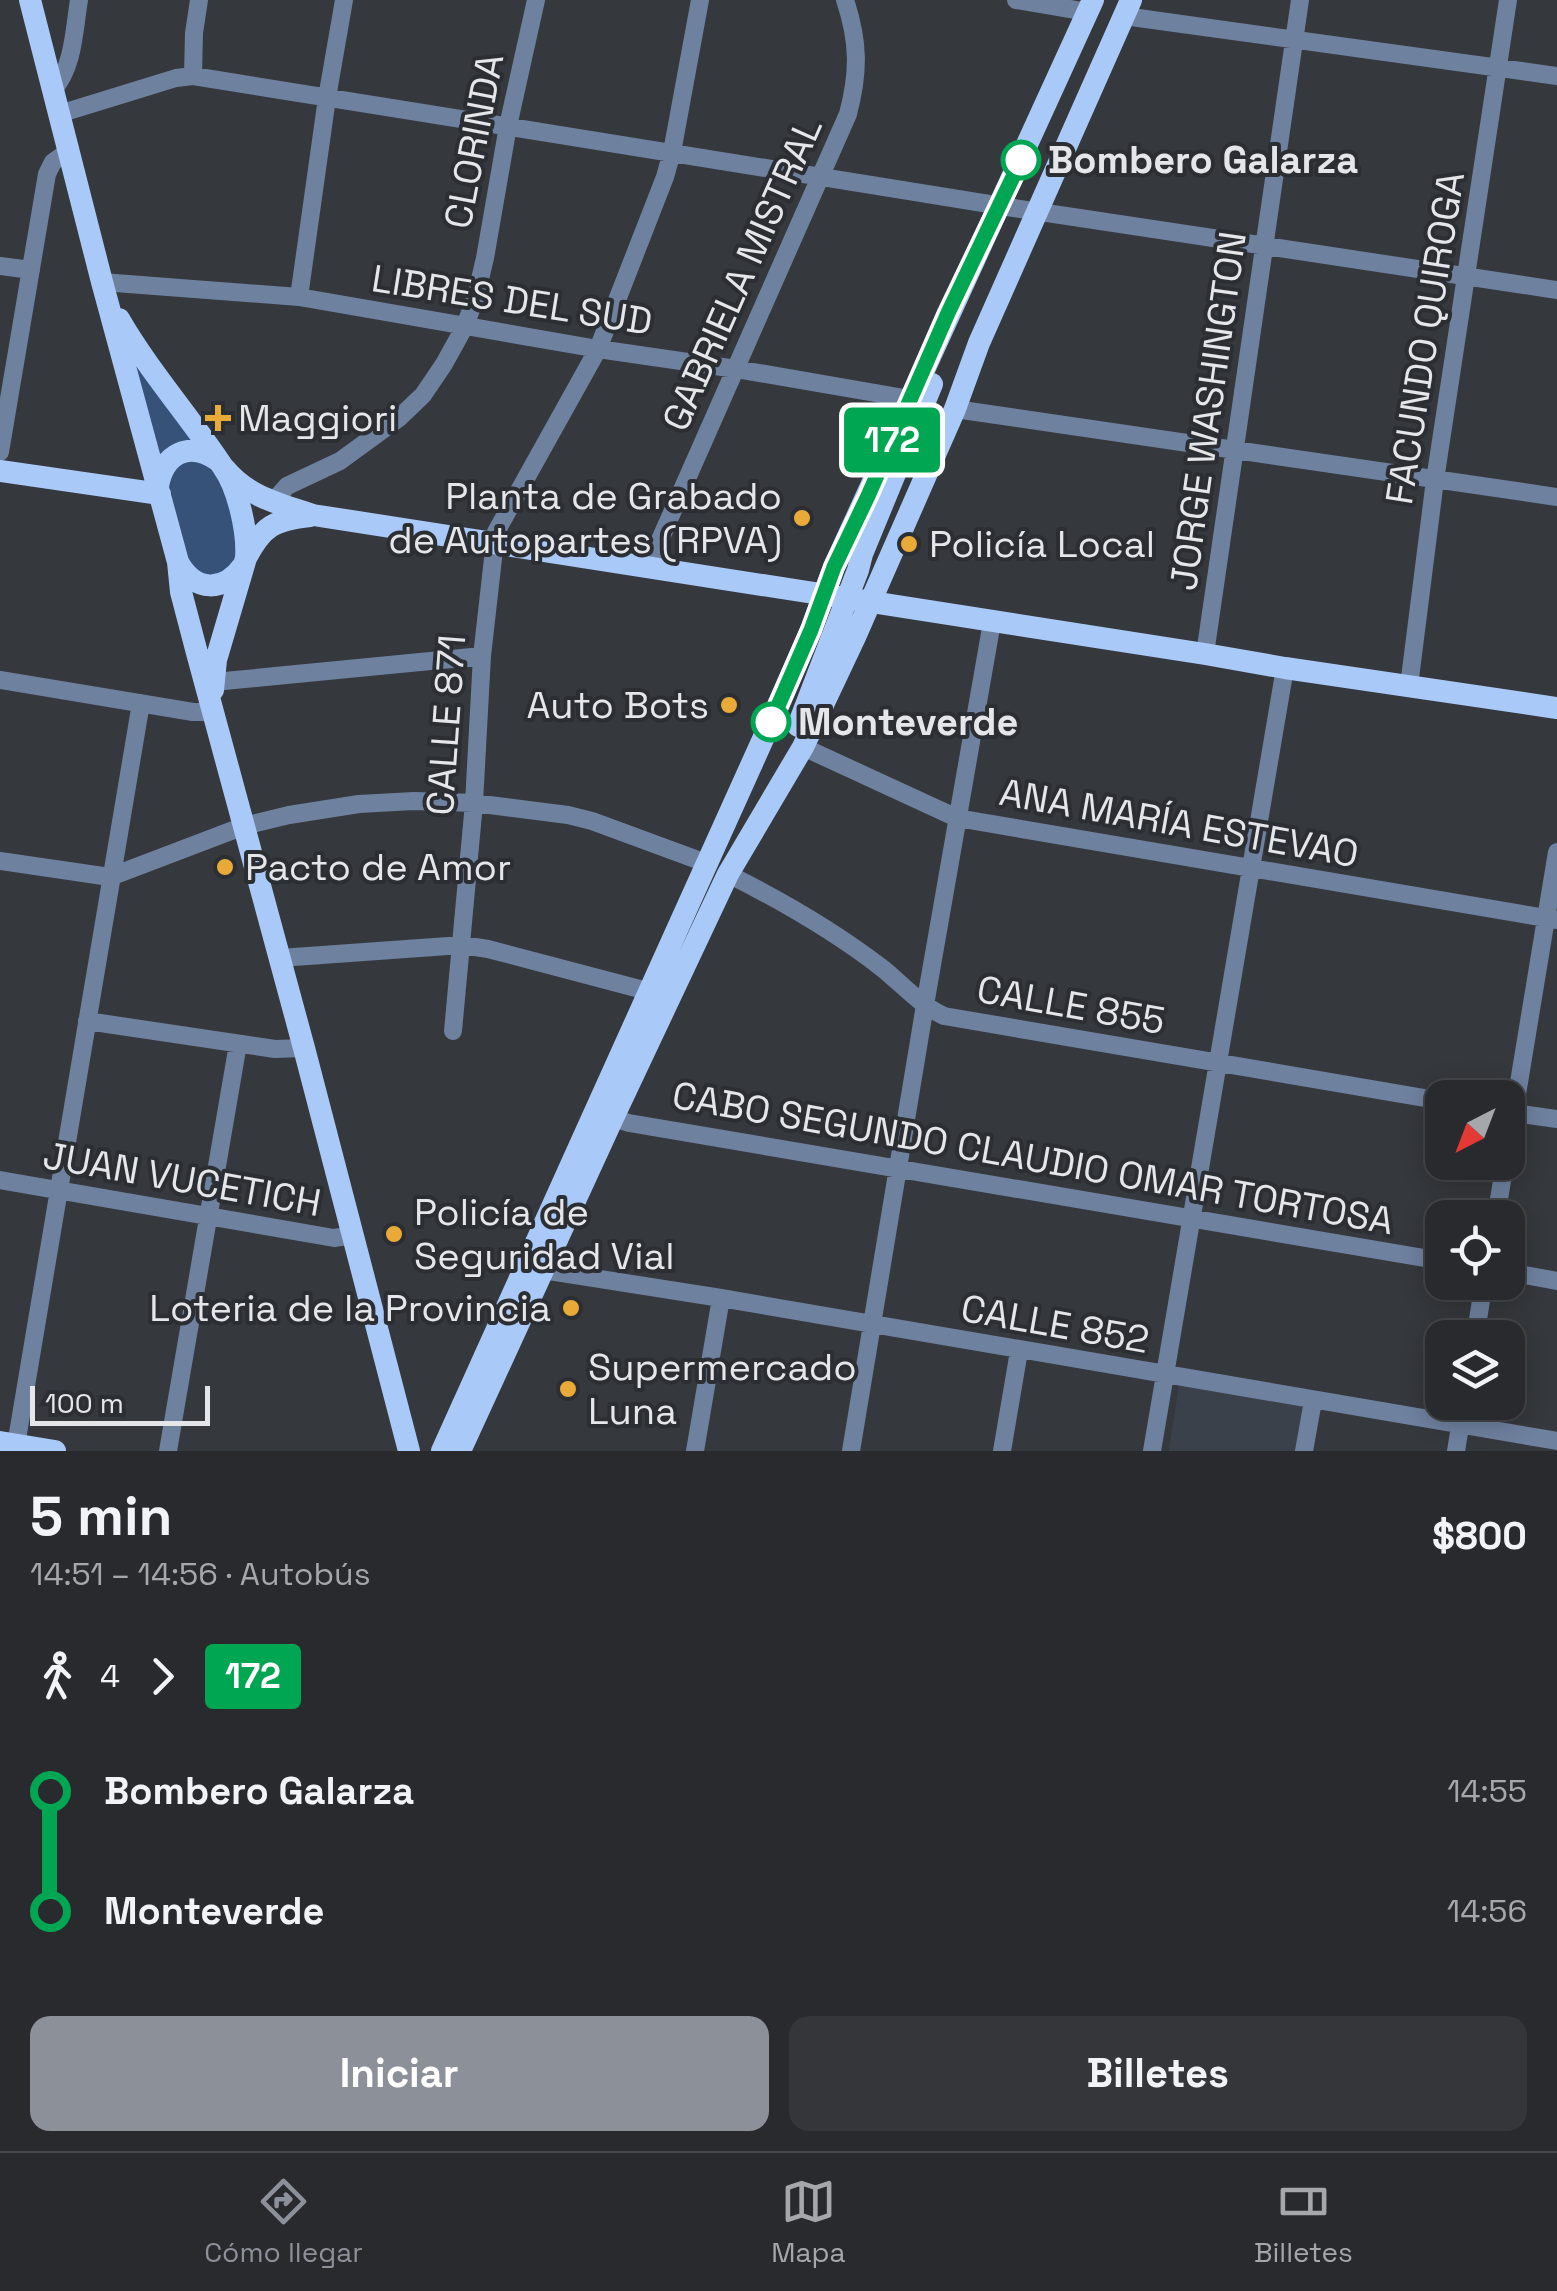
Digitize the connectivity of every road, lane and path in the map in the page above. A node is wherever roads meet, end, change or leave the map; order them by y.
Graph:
1 (30, 0) edge
2 (79, 0) edge
3 (199, 0) edge
4 (344, 0) edge
5 (536, 0) edge
6 (700, 0) edge
7 (845, 0) edge
8 (1016, 0) edge
9 (1300, 0) edge
10 (1508, 0) edge
11 (1091, 6) edge
12 (1128, 8) edge
13 (38, 31) junction
14 (73, 34) junction
15 (1294, 41) junction
16 (1498, 68) junction
17 (194, 76) junction
18 (1557, 76) edge
19 (53, 90) junction
20 (327, 98) junction
21 (59, 114) junction
22 (508, 126) junction
23 (70, 150) junction
24 (672, 152) junction
25 (822, 176) junction
26 (1000, 206) junction
27 (1036, 211) junction
28 (988, 229) junction
29 (1266, 244) junction
30 (0, 266) edge
31 (31, 270) junction
32 (1467, 278) junction
33 (102, 282) junction
34 (1557, 290) edge
35 (299, 297) junction
36 (466, 326) junction
37 (598, 349) junction
38 (736, 369) junction
39 (910, 399) junction
40 (954, 409) junction
41 (1236, 451) junction
42 (0, 452) edge
43 (222, 465) junction
44 (0, 471) edge
45 (1435, 480) junction
46 (159, 490) junction
47 (1557, 497) edge
48 (273, 502) junction
49 (313, 516) junction
50 (494, 543) junction
51 (178, 562) junction
52 (245, 562) junction
53 (648, 567) junction
54 (847, 598) junction
55 (992, 622) junction
56 (1204, 654) junction
57 (482, 656) junction
58 (1285, 668) junction
59 (0, 680) edge
60 (1410, 686) junction
61 (213, 699) junction
62 (140, 703) junction
63 (1557, 708) edge
64 (803, 747) junction
65 (474, 803) junction
66 (957, 818) junction
67 (244, 826) junction
68 (1557, 852) edge
69 (0, 860) edge
70 (706, 863) junction
71 (1251, 868) junction
72 (728, 874) junction
73 (110, 877) junction
74 (1552, 919) edge
75 (462, 945) junction
76 (280, 958) junction
77 (651, 992) junction
78 (924, 1005) junction
79 (86, 1021) junction
80 (453, 1031) dead end
81 (238, 1044) junction
82 (304, 1048) junction
83 (1220, 1063) junction
84 (1518, 1080) edge
85 (1425, 1097) edge
86 (1525, 1114) edge
87 (612, 1118) junction
88 (1557, 1120) edge
89 (897, 1169) junction
90 (0, 1180) edge
91 (58, 1190) junction
92 (209, 1216) junction
93 (1192, 1219) junction
94 (354, 1235) junction
95 (1425, 1258) edge
96 (543, 1270) junction
97 (1525, 1275) edge
98 (1557, 1281) edge
99 (722, 1298) junction
100 (873, 1326) junction
101 (1020, 1351) junction
102 (1164, 1376) junction
103 (1313, 1400) junction
104 (1461, 1420) edge
105 (1460, 1425) junction
106 (1557, 1441) edge
107 (10, 1446) edge
108 (55, 1451) edge
109 (168, 1451) edge
110 (409, 1451) edge
111 (442, 1451) edge
112 (460, 1451) edge
113 (695, 1451) edge
114 (851, 1451) edge
115 (1002, 1451) edge
116 (1152, 1451) edge
117 (1304, 1451) edge
118 (1456, 1451) edge

1 - 13 main road
2 - 14 street
3 - 17 street
4 - 20 street
5 - 22 street, CLORINDA
6 - 24 street, CALLE 871
7 - 25 street, GABRIELA MISTRAL
8 - 11 street
9 - 15 street, JORGE WASHINGTON
10 - 16 street, FACUNDO QUIROGA
11 - 26 main road
12 - 15 street
12 - 27 main road
13 - 14 street
13 - 19 main road
14 - 19 street
15 - 16 street
15 - 29 street, JORGE WASHINGTON
16 - 18 street
16 - 32 street, FACUNDO QUIROGA
17 - 20 street
17 - 21 street
19 - 21 main road
20 - 22 street
20 - 35 street
21 - 23 main road
22 - 24 street
22 - 36 street, CLORINDA
23 - 31 street
23 - 33 main road
24 - 25 street
24 - 37 street, CALLE 871
25 - 26 street
25 - 38 street, GABRIELA MISTRAL
26 - 27 street
26 - 28 main road
27 - 29 street
27 - 40 main road
28 - 39 main road
28 - 54 main road
29 - 32 street
29 - 41 street, JORGE WASHINGTON
30 - 31 street
31 - 42 street
32 - 34 street
32 - 45 street, FACUNDO QUIROGA
33 - 35 street, LIBRES DEL SUD
33 - 43 main road
33 - 46 main road
35 - 36 street, LIBRES DEL SUD
36 - 37 street, LIBRES DEL SUD
36 - 48 street, CLORINDA
37 - 38 street, LIBRES DEL SUD
37 - 50 street, CALLE 871
38 - 39 street, LIBRES DEL SUD
38 - 53 street, GABRIELA MISTRAL
39 - 54 main road
40 - 41 street
40 - 54 main road
41 - 45 street
41 - 56 street, JORGE WASHINGTON
43 - 46 main road
43 - 48 main road
43 - 52 main road
44 - 46 main road
45 - 47 street
45 - 60 street, FACUNDO QUIROGA
46 - 51 main road
48 - 49 main road
49 - 50 main road
49 - 52 main road
50 - 53 main road
50 - 57 street, CALLE 871
51 - 52 main road
51 - 61 main road
52 - 61 main road
53 - 54 main road
54 - 55 main road
54 - 64 main road
54 - 70 main road
54 - 72 main road
55 - 56 main road
55 - 66 street
56 - 58 main road
57 - 61 street
57 - 65 street, CALLE 871
58 - 60 main road
58 - 71 street
59 - 62 street
60 - 63 main road
61 - 62 street
61 - 67 main road
62 - 73 street
64 - 66 street, ANA MARÍA ESTEVAO
64 - 72 main road
65 - 67 street
65 - 70 street
65 - 75 street, CALLE 871
66 - 71 street, ANA MARÍA ESTEVAO
66 - 78 street
67 - 73 street
67 - 76 main road
68 - 74 street
69 - 73 street
70 - 77 main road
71 - 74 street, ANA MARÍA ESTEVAO
71 - 83 street
72 - 78 street, CALLE 855
72 - 87 main road
73 - 79 street
74 - 84 street
75 - 76 street
75 - 77 street
75 - 80 street, CALLE 871
76 - 82 main road
77 - 111 main road
78 - 83 street, CALLE 855
78 - 89 street
79 - 81 street
79 - 91 street
81 - 82 street
81 - 92 street
82 - 94 main road
83 - 85 street, CALLE 855
83 - 93 street
86 - 88 street
87 - 89 street, CABO SEGUNDO CLAUDIO OMAR TORTOSA
87 - 96 main road
89 - 93 street, CABO SEGUNDO CLAUDIO OMAR TORTOSA
89 - 100 street
90 - 91 street, JUAN VUCETICH
91 - 92 street, JUAN VUCETICH
91 - 107 street
92 - 94 street, JUAN VUCETICH
92 - 109 street
93 - 95 street, CABO SEGUNDO CLAUDIO OMAR TORTOSA
93 - 102 street
94 - 110 main road
96 - 99 street, CALLE 852
96 - 112 main road
97 - 98 street
99 - 100 street, CALLE 852
99 - 113 street
100 - 101 street, CALLE 852
100 - 114 street
101 - 102 street, CALLE 852
101 - 115 street
102 - 103 street, CALLE 852
102 - 116 street
103 - 105 street, CALLE 852
103 - 117 street
104 - 105 street
105 - 106 street, CALLE 852
105 - 118 street
107 - 108 main road

